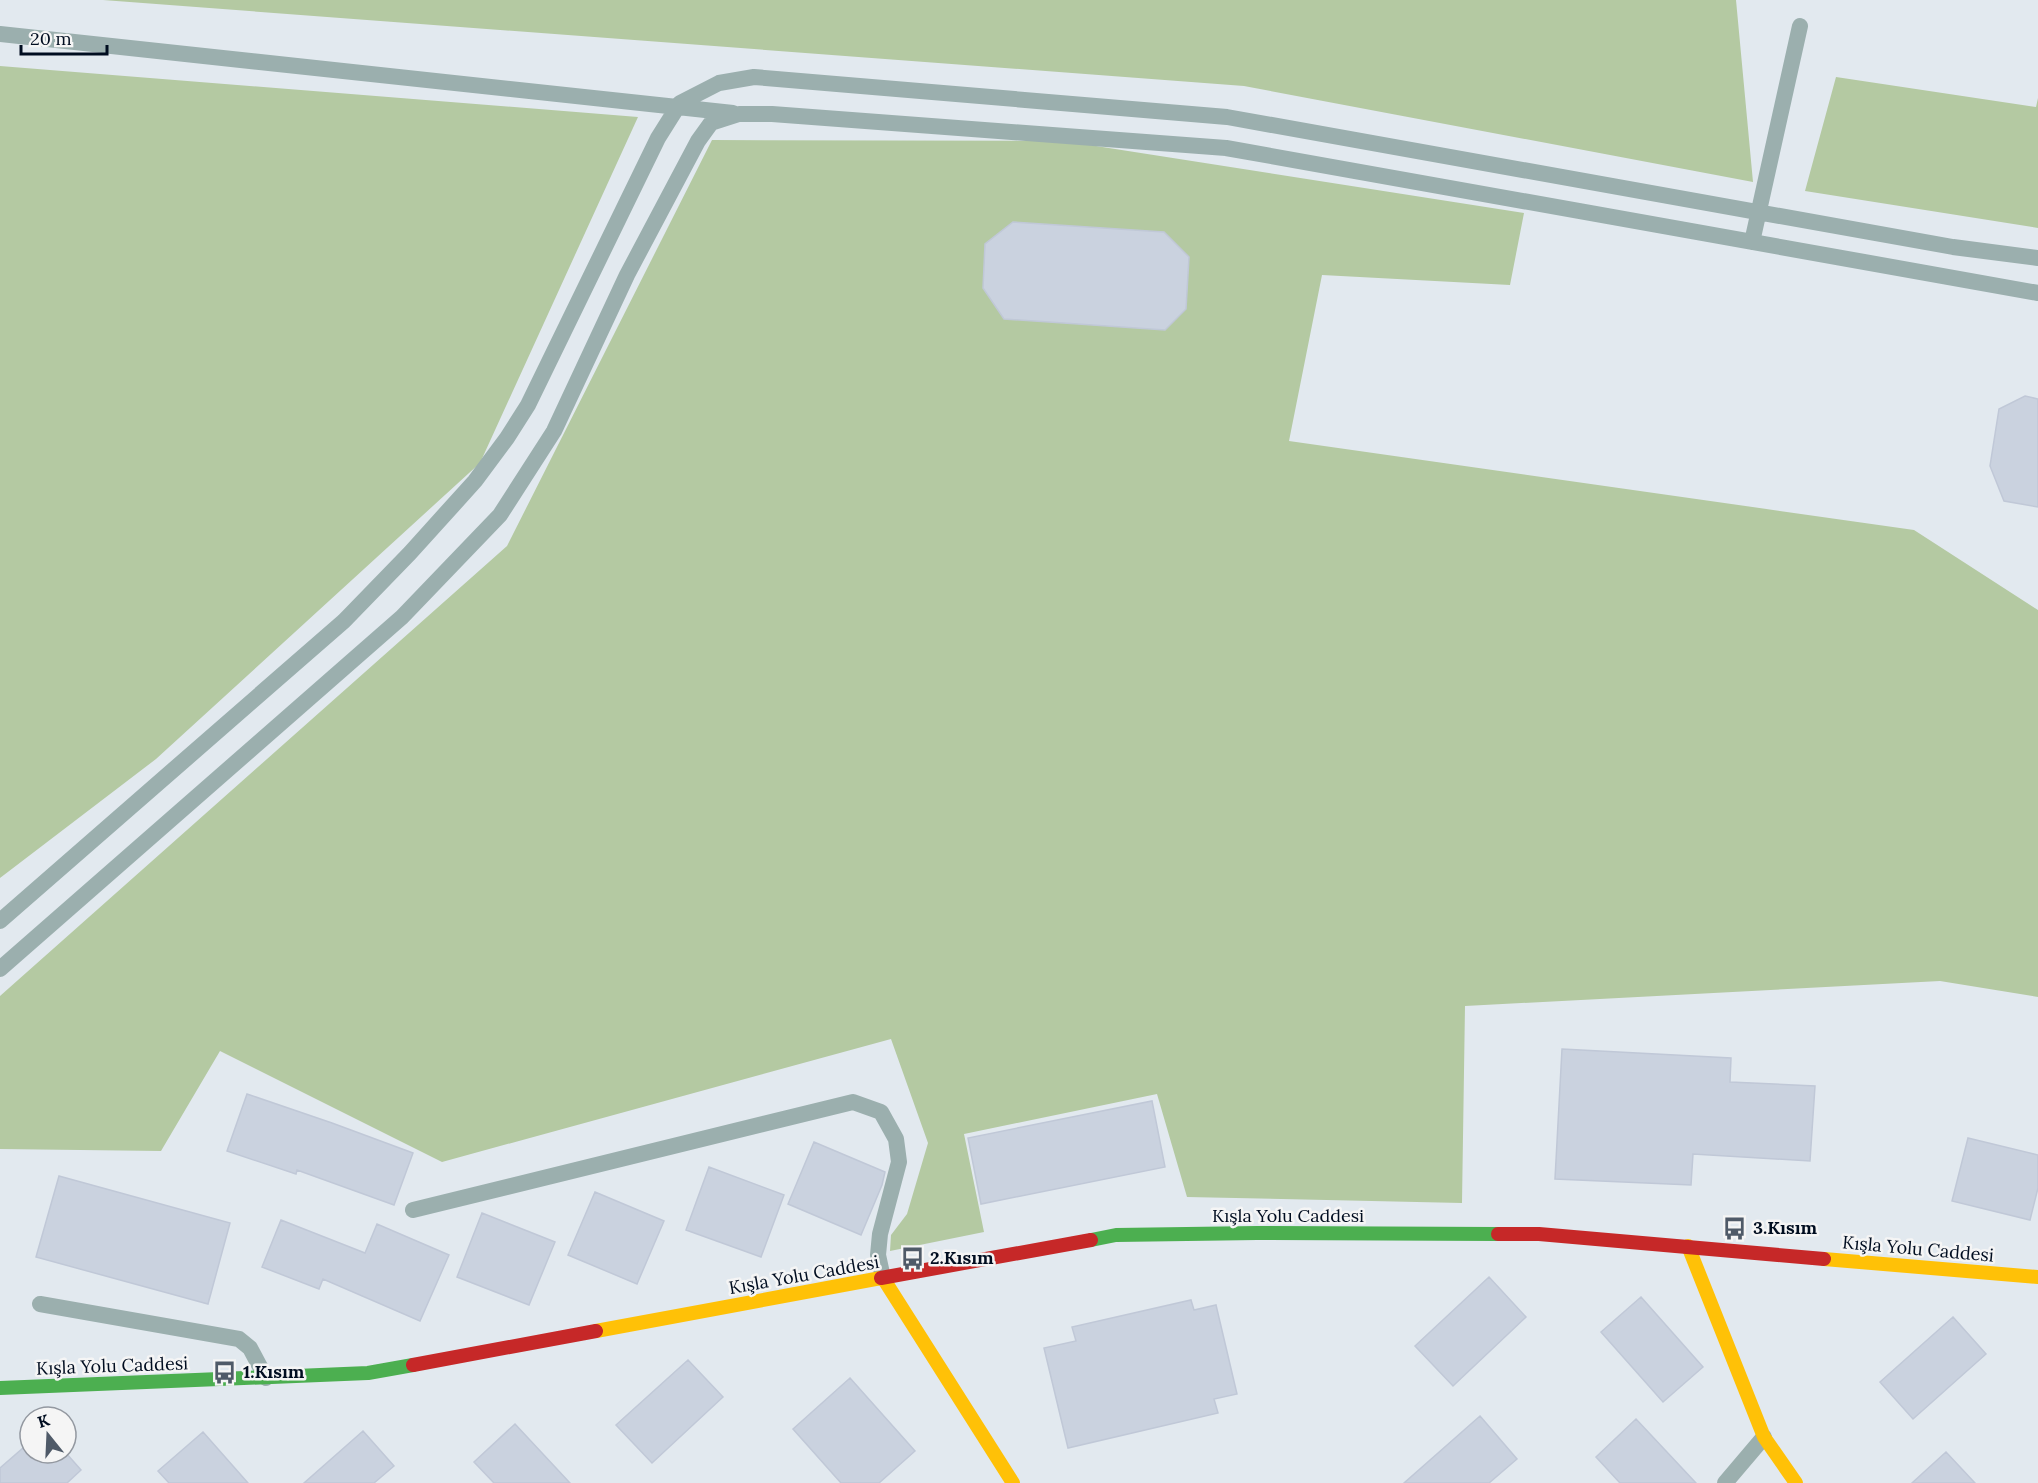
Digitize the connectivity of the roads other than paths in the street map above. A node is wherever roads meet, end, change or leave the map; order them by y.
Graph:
1 (1800, 26) dead end
2 (0, 34) edge
3 (677, 107) junction
4 (739, 114) junction
5 (1760, 212) junction
6 (1752, 242) junction
7 (2038, 258) edge
8 (2038, 293) edge
9 (0, 921) edge
10 (0, 969) edge
11 (413, 1210) dead end
12 (1688, 1246) junction
13 (2038, 1277) edge
14 (883, 1278) junction
15 (40, 1304) dead end
16 (266, 1378) junction
17 (0, 1388) edge
18 (1764, 1437) junction
19 (1013, 1483) edge
20 (1725, 1483) edge
21 (1796, 1483) edge

1 - 5 lane
2 - 3 lane
3 - 4 lane
3 - 5 lane
3 - 9 lane
4 - 6 lane
4 - 10 lane
5 - 6 lane
5 - 7 lane
6 - 8 lane
11 - 14 lane
12 - 13 street, Kışla Yolu Caddesi
12 - 14 street, Kışla Yolu Caddesi
12 - 18 street
14 - 16 street, Kışla Yolu Caddesi
14 - 19 street
15 - 16 lane
16 - 17 street, Kışla Yolu Caddesi
18 - 20 lane
18 - 21 street

